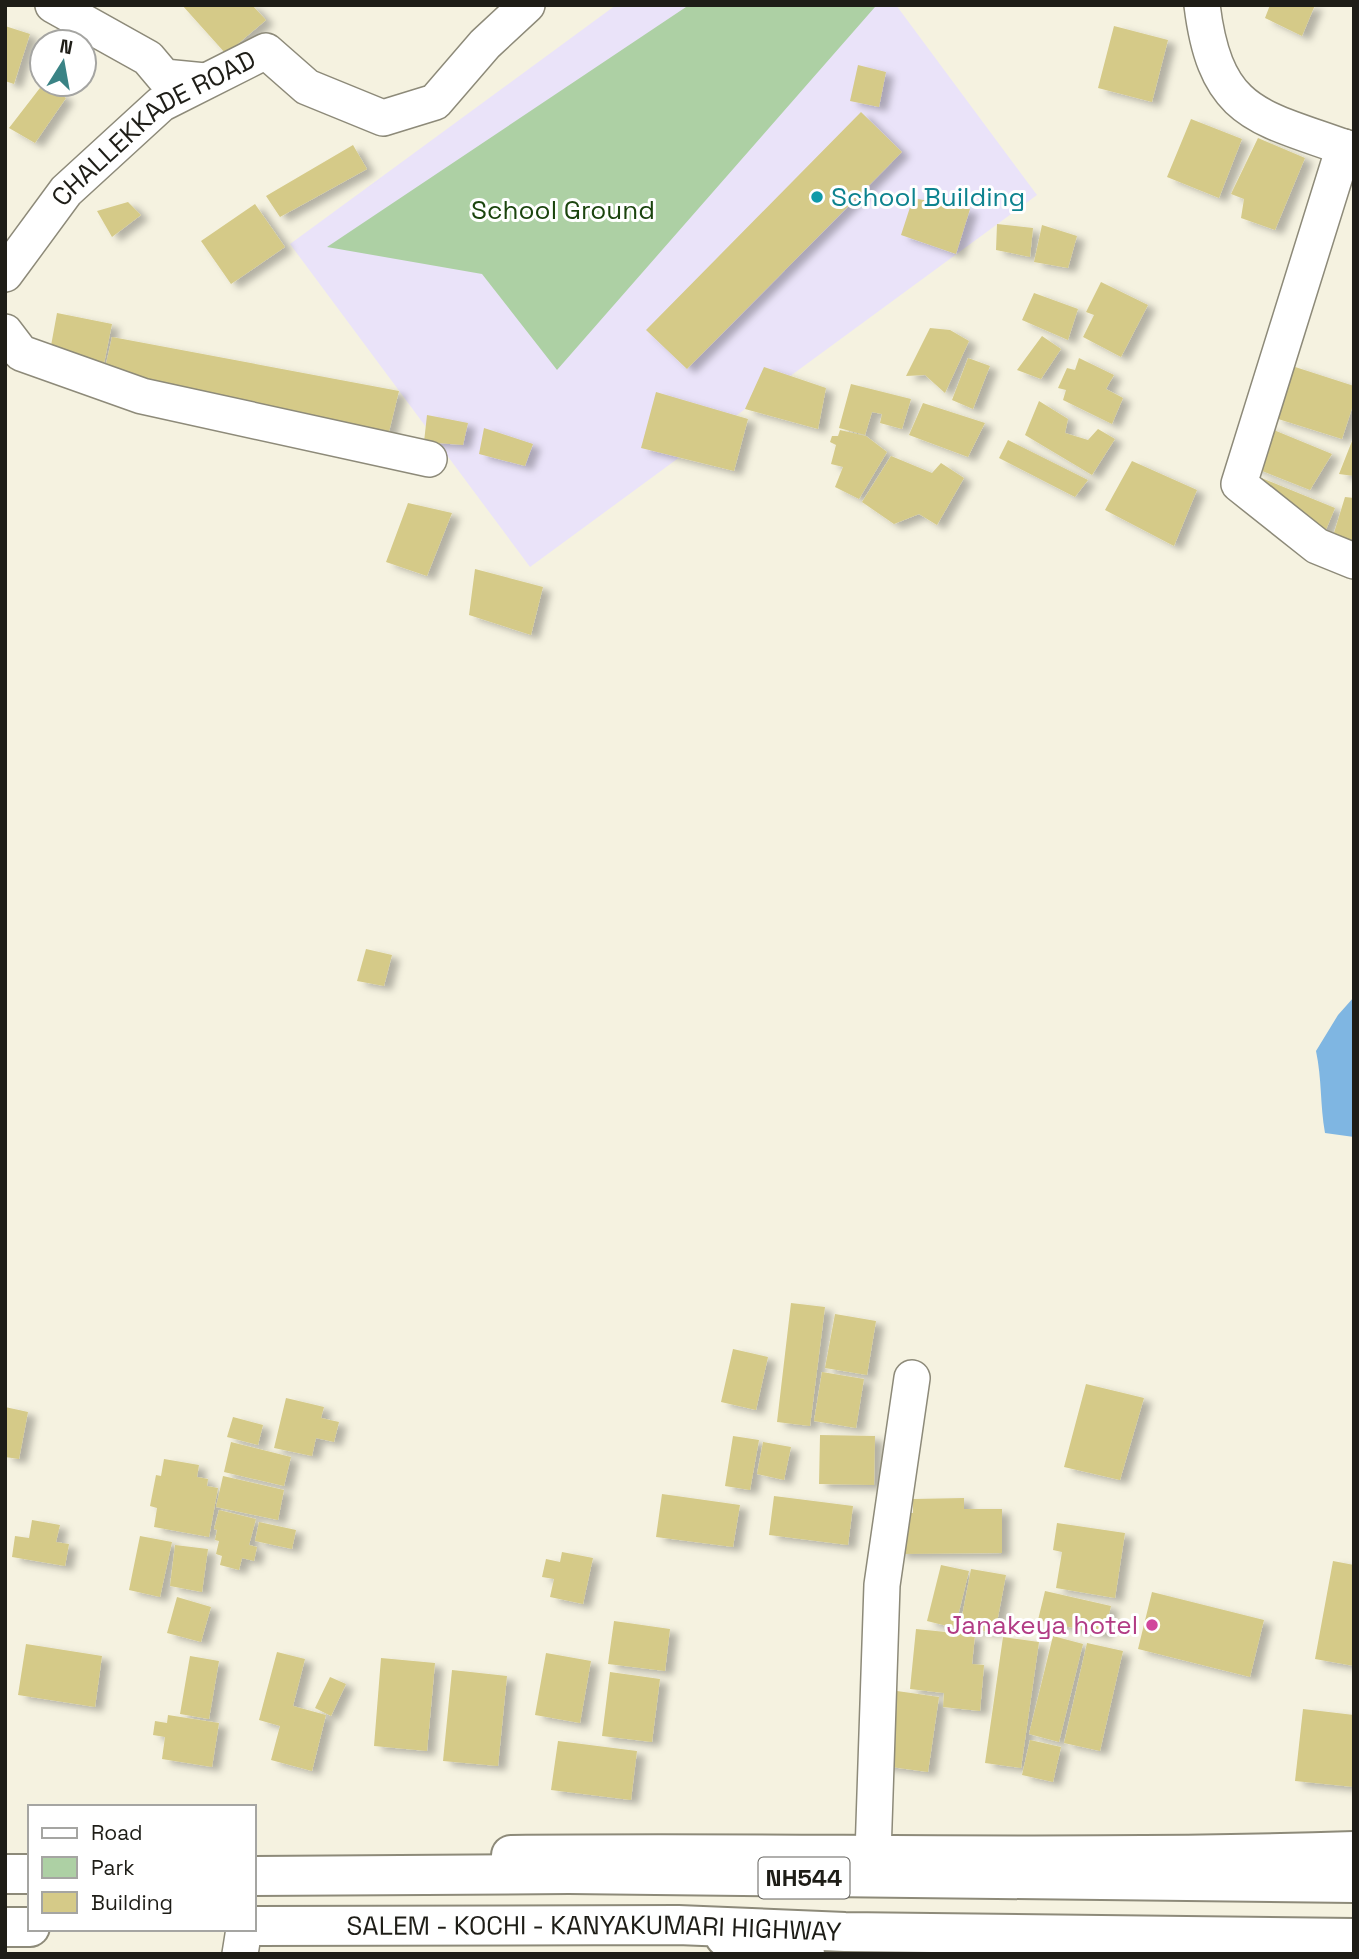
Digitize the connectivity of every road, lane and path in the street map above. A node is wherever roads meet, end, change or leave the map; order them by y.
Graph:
1 (53, 5) edge
2 (527, 5) edge
3 (1202, 5) edge
4 (205, 81) junction
5 (1349, 149) edge
6 (5, 274) edge
7 (5, 332) edge
8 (429, 459) dead end
9 (1354, 561) edge
10 (912, 1378) dead end
11 (1354, 1851) edge
12 (873, 1854) junction
13 (256, 1860) edge
14 (28, 1868) edge
15 (5, 1871) edge
16 (28, 1874) edge
17 (256, 1876) edge
18 (1354, 1883) edge
19 (678, 1925) junction
20 (256, 1926) edge
21 (5, 1927) edge
22 (28, 1927) edge
23 (244, 1931) edge
24 (1354, 1938) edge
25 (240, 1954) edge
26 (805, 1954) edge

1 - 4 street
2 - 4 street, CHALLEKKADE ROAD
3 - 5 street
4 - 6 street, CHALLEKKADE ROAD
5 - 9 street
7 - 8 street
10 - 12 street
11 - 12 main road
12 - 13 main road
14 - 15 main road
15 - 16 main road
17 - 18 main road, SALEM - KOCHI - KANYAKUMARI HIGHWAY / NH544
19 - 20 main road, SALEM - KOCHI - KANYAKUMARI HIGHWAY / NH544
19 - 24 main road, SALEM - KOCHI - KANYAKUMARI HIGHWAY / NH544
19 - 26 main road
21 - 22 main road
23 - 25 street

